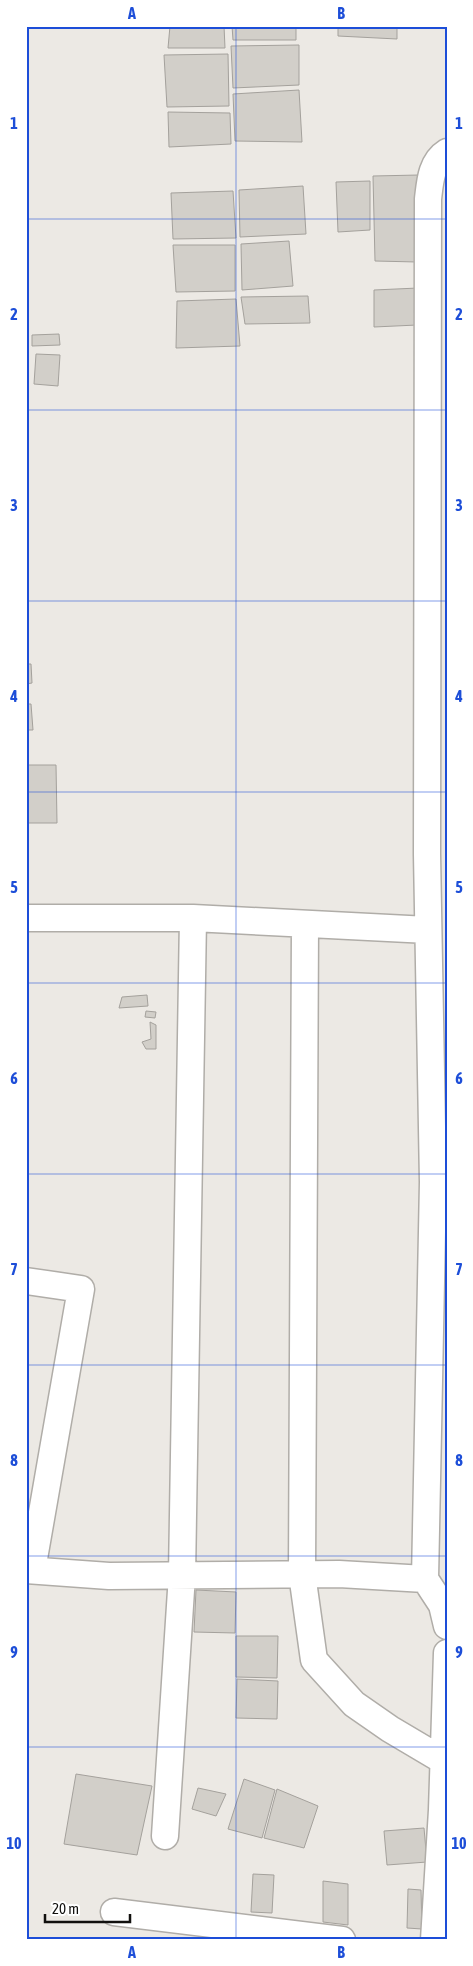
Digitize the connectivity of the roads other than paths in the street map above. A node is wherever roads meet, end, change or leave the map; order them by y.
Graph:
1 (447, 152) edge
2 (26, 918) edge
3 (193, 918) junction
4 (305, 924) junction
5 (428, 930) junction
6 (440, 1181) edge
7 (26, 1281) edge
8 (29, 1570) edge
9 (302, 1574) junction
10 (182, 1575) junction
11 (425, 1579) junction
12 (447, 1626) edge
13 (447, 1653) edge
14 (444, 1761) junction
15 (444, 1809) edge
16 (164, 1836) dead end
17 (114, 1912) dead end
18 (342, 1940) edge
19 (434, 1940) edge

1 - 5 street
2 - 3 street
3 - 4 street
3 - 10 street
4 - 5 street
4 - 9 street
5 - 6 street
6 - 11 street
7 - 8 street
8 - 10 street
9 - 10 street
9 - 11 street
9 - 14 street
10 - 16 street
11 - 12 street
13 - 14 street
14 - 15 street
15 - 19 street
17 - 18 street

